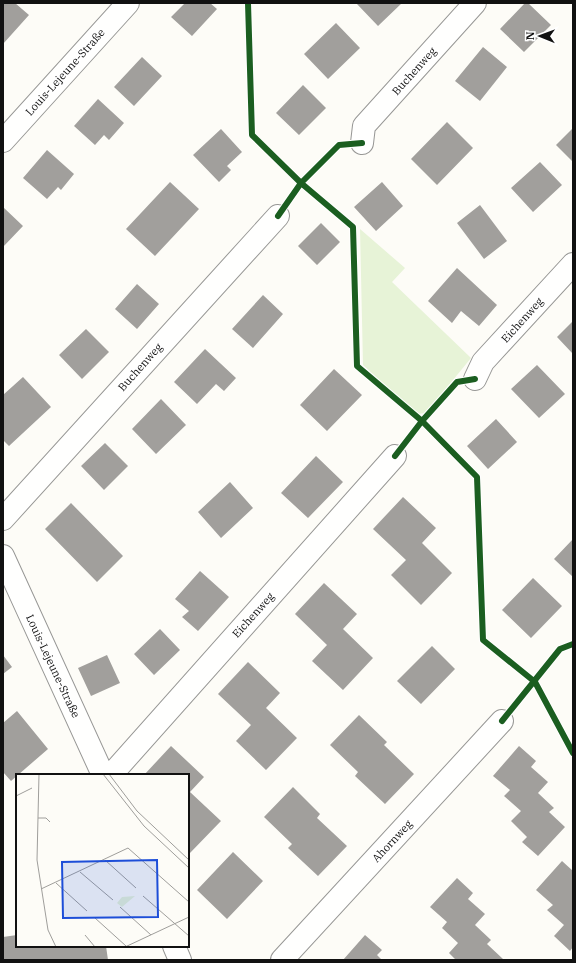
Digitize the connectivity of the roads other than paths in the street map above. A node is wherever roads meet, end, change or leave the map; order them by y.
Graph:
1 (128, 3) edge
2 (475, 3) edge
3 (3, 141) edge
4 (362, 143) dead end
5 (278, 216) dead end
6 (573, 264) edge
7 (475, 379) dead end
8 (396, 456) dead end
9 (3, 519) edge
10 (3, 556) edge
11 (502, 721) dead end
12 (103, 774) edge
13 (112, 774) edge
14 (174, 947) edge
15 (180, 960) edge
16 (282, 960) edge

1 - 3 street, Louis-Lejeune-Straße
2 - 4 street, Buchenweg
5 - 9 street, Buchenweg
6 - 7 street, Eichenweg
8 - 13 street, Eichenweg
10 - 12 street, Louis-Lejeune-Straße
11 - 16 street, Ahornweg
14 - 15 street

